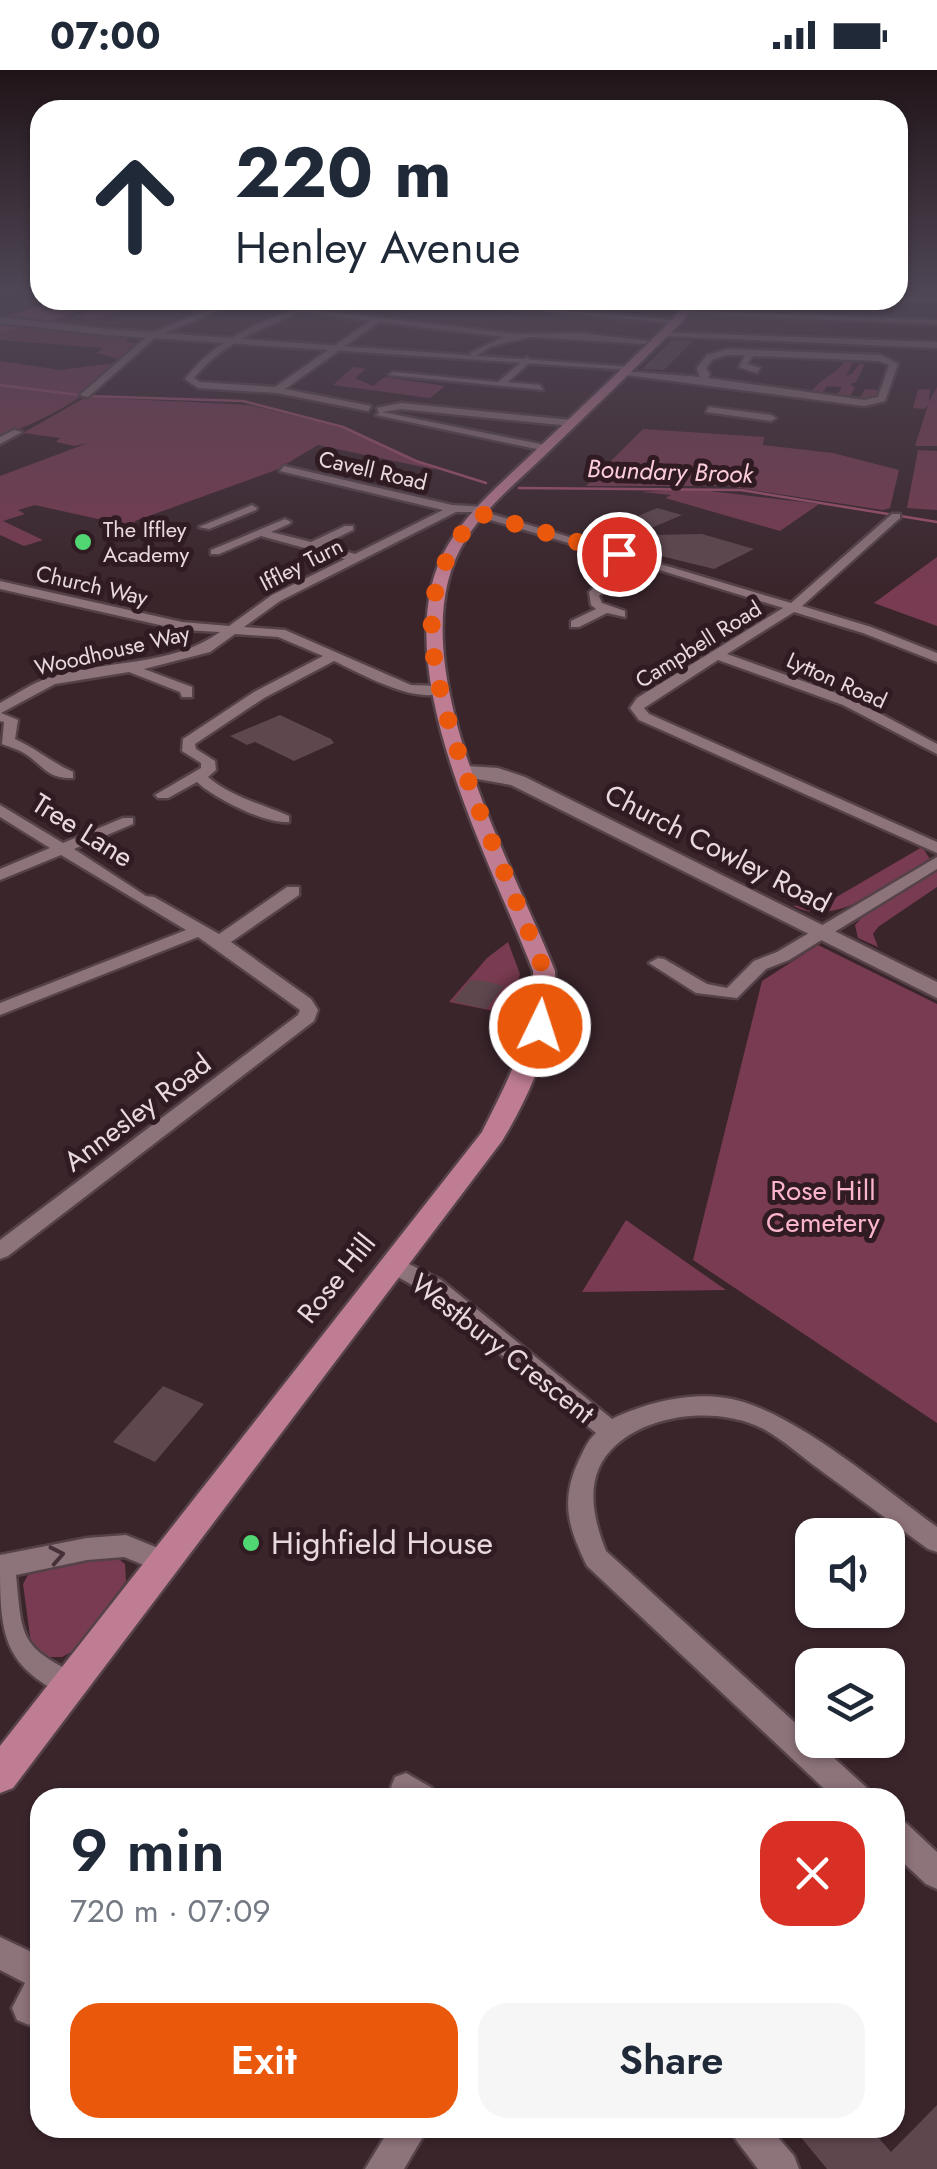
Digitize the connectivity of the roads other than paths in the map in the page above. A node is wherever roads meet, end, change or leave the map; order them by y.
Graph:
1 (89, 393) edge
2 (292, 393) edge
3 (602, 393) edge
4 (723, 393) edge
5 (779, 393) edge
6 (884, 393) edge
7 (85, 396) dead end
8 (374, 409) junction
9 (709, 410) junction
10 (469, 413) junction
11 (771, 418) dead end
12 (701, 419) dead end
13 (571, 423) junction
14 (447, 429) junction
15 (17, 432) dead end
16 (0, 441) edge
17 (546, 448) junction
18 (284, 470) dead end
19 (252, 508) dead end
20 (454, 509) junction
21 (480, 511) junction
22 (896, 516) dead end
23 (286, 522) dead end
24 (349, 528) dead end
25 (262, 532) junction
26 (250, 538) junction
27 (312, 546) junction
28 (215, 552) dead end
29 (357, 558) junction
30 (640, 560) junction
31 (0, 585) edge
32 (795, 606) junction
33 (606, 609) junction
34 (621, 614) dead end
35 (575, 624) dead end
36 (234, 630) junction
37 (717, 656) junction
38 (332, 657) junction
39 (937, 658) edge
40 (130, 668) junction
41 (442, 690) junction
42 (187, 694) dead end
43 (0, 709) edge
44 (0, 717) edge
45 (937, 750) edge
46 (467, 772) junction
47 (68, 775) dead end
48 (200, 777) junction
49 (164, 794) dead end
50 (0, 810) edge
51 (284, 820) dead end
52 (128, 821) dead end
53 (937, 848) edge
54 (62, 849) junction
55 (937, 862) edge
56 (0, 875) edge
57 (296, 891) dead end
58 (200, 930) junction
59 (820, 932) junction
60 (220, 942) junction
61 (658, 963) dead end
62 (937, 991) edge
63 (0, 1010) edge
64 (307, 1017) joint
65 (0, 1251) edge
66 (395, 1265) junction
67 (611, 1432) junction
68 (937, 1541) edge
69 (162, 1561) junction
70 (1, 1565) edge
71 (67, 1683) junction
72 (0, 1774) edge
73 (845, 1788) edge
74 (905, 1843) edge
75 (937, 1873) edge
76 (0, 1953) edge
77 (30, 1969) edge
78 (403, 2138) edge
79 (756, 2138) edge
80 (383, 2169) edge
81 (781, 2169) edge

1 - 7 street
2 - 8 street
3 - 13 main road, Rose Hill
4 - 9 street
5 - 6 street
8 - 10 street
8 - 14 street
9 - 11 street
9 - 12 street
10 - 13 street
10 - 14 street
13 - 17 main road, Rose Hill
14 - 17 street
15 - 16 street
17 - 21 main road, Rose Hill
18 - 20 street, Cavell Road
19 - 26 street
20 - 21 street, Iffley Turn
20 - 29 street, Iffley Turn
21 - 30 street, Iffley Turn
21 - 41 main road, Rose Hill
22 - 32 street, Campbell Road
23 - 25 street
24 - 27 street
25 - 26 street
25 - 27 street
26 - 28 street
27 - 29 street
29 - 36 street, Iffley Turn
30 - 32 street, Iffley Turn
30 - 33 street
31 - 36 street, Church Way
32 - 37 street, Campbell Road
32 - 39 street, Iffley Turn
33 - 34 street
33 - 35 street
36 - 38 street, Iffley Turn
36 - 40 street, Woodhouse Way
37 - 45 street, Lytton Road
37 - 53 street, Campbell Road
38 - 41 street, Iffley Turn
38 - 48 street
40 - 42 street
40 - 43 street, Woodhouse Way
41 - 46 main road, Rose Hill
44 - 47 street
46 - 59 main road, Church Cowley Road
46 - 66 main road, Rose Hill
48 - 49 street
48 - 51 street
50 - 54 street, Tree Lane
52 - 54 street
54 - 56 street
54 - 58 street, Tree Lane
55 - 59 street
57 - 60 street
58 - 60 street, Tree Lane
58 - 63 street
59 - 61 street
59 - 62 main road, Church Cowley Road
60 - 64 street, Tree Lane
64 - 65 street, Annesley Road
66 - 67 street, Westbury Crescent
66 - 69 main road, Rose Hill
67 - 68 street, Westbury Crescent
67 - 73 street, Westbury Crescent
70 -> 69 street
69 - 71 main road, Rose Hill
70 - 71 street
71 - 72 main road, Rose Hill
74 - 75 street
76 - 77 street
78 - 80 street
79 - 81 street

